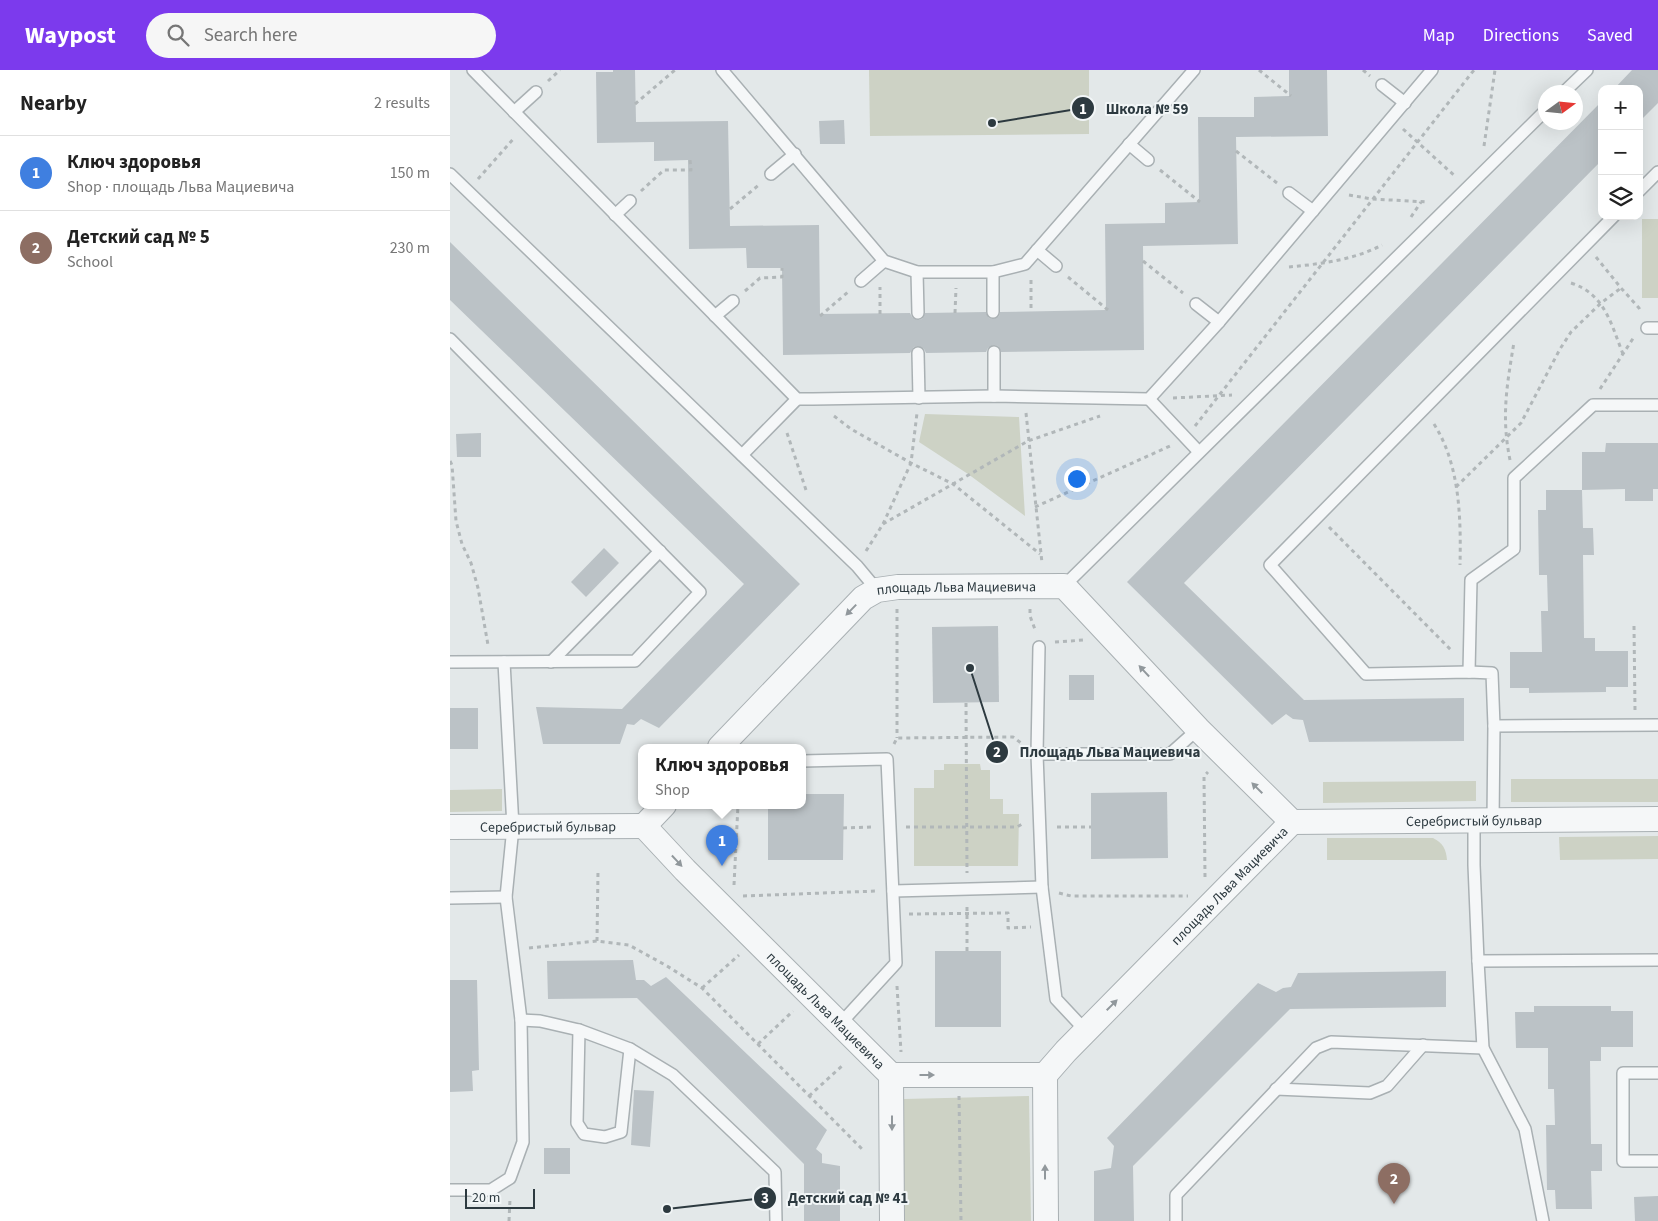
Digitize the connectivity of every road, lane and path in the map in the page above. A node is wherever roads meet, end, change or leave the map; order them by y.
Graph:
1 (474, 70) edge
2 (675, 70) edge
3 (722, 70) edge
4 (1194, 70) edge
5 (1260, 70) edge
6 (1432, 70) edge
7 (1474, 70) edge
8 (1495, 70) edge
9 (1587, 70) edge
10 (1382, 85) dead end
11 (1571, 85) edge
12 (536, 92) dead end
13 (1291, 96) dead end
14 (1405, 103) junction
15 (635, 104) dead end
16 (514, 112) junction
17 (1391, 118) junction
18 (1538, 118) edge
19 (527, 124) junction
20 (1417, 142) junction
21 (1129, 144) junction
22 (1236, 152) dead end
23 (795, 154) junction
24 (690, 160) dead end
25 (1148, 160) joint
26 (1658, 172) edge
27 (450, 174) edge
28 (771, 174) joint
29 (1480, 174) junction
30 (1643, 186) edge
31 (1467, 187) junction
32 (467, 190) junction
33 (1329, 192) junction
34 (1289, 193) joint
35 (1372, 199) junction
36 (630, 201) joint
37 (1200, 202) dead end
38 (1421, 202) junction
39 (1450, 204) junction
40 (730, 209) dead end
41 (1313, 211) junction
42 (615, 214) junction
43 (1610, 220) edge
44 (1408, 222) dead end
45 (1388, 240) dead end
46 (1586, 245) junction
47 (1037, 250) junction
48 (884, 261) junction
49 (1143, 261) dead end
50 (1024, 264) junction
51 (1322, 264) junction
52 (1056, 266) joint
53 (782, 268) dead end
54 (1264, 269) junction
55 (918, 272) junction
56 (956, 272) junction
57 (993, 272) junction
58 (1554, 277) junction
59 (861, 281) joint
60 (1621, 288) junction
61 (733, 301) joint
62 (1601, 303) junction
63 (1196, 304) joint
64 (1108, 310) dead end
65 (993, 312) dead end
66 (1031, 312) dead end
67 (918, 313) dead end
68 (955, 313) dead end
69 (1518, 313) junction
70 (715, 316) junction
71 (820, 316) dead end
72 (1219, 322) junction
73 (1653, 328) edge
74 (450, 339) edge
75 (994, 352) dead end
76 (918, 353) dead end
77 (1623, 354) junction
78 (1257, 395) junction
79 (994, 396) junction
80 (1219, 396) junction
81 (919, 398) junction
82 (1024, 398) junction
83 (797, 399) junction
84 (1149, 399) junction
85 (813, 400) junction
86 (1593, 405) junction
87 (1658, 405) edge
88 (1424, 409) junction
89 (781, 415) junction
90 (1102, 415) dead end
91 (1186, 438) junction
92 (1506, 439) junction
93 (1028, 441) junction
94 (1199, 452) junction
95 (742, 455) junction
96 (450, 461) edge
97 (911, 463) junction
98 (1514, 478) junction
99 (952, 484) junction
100 (1456, 486) junction
101 (808, 496) dead end
102 (1035, 507) junction
103 (1318, 516) junction
104 (883, 524) junction
105 (660, 551) junction
106 (1040, 554) junction
107 (856, 566) junction
108 (1043, 571) dead end
109 (1471, 580) junction
110 (1064, 586) junction
111 (877, 590) junction
112 (897, 604) dead end
113 (1030, 609) dead end
114 (1030, 616) dead end
115 (1634, 626) dead end
116 (1090, 640) dead end
117 (1044, 645) joint
118 (450, 662) edge
119 (491, 662) junction
120 (504, 662) junction
121 (551, 662) junction
122 (1469, 672) junction
123 (966, 703) dead end
124 (1658, 725) edge
125 (1494, 726) junction
126 (1635, 726) junction
127 (1198, 729) junction
128 (897, 738) junction
129 (966, 738) junction
130 (724, 744) edge
131 (1038, 754) junction
132 (887, 759) junction
133 (806, 761) edge
134 (1214, 766) dead end
135 (660, 809) edge
136 (738, 809) edge
137 (1040, 813) junction
138 (1658, 819) edge
139 (1484, 820) junction
140 (1292, 822) junction
141 (644, 826) junction
142 (450, 827) edge
143 (513, 827) junction
144 (890, 827) junction
145 (967, 827) junction
146 (1040, 827) junction
147 (1091, 827) dead end
148 (843, 828) dead end
149 (598, 871) dead end
150 (1205, 878) dead end
151 (734, 887) dead end
152 (1042, 887) junction
153 (967, 889) junction
154 (893, 891) junction
155 (733, 896) dead end
156 (1196, 896) dead end
157 (506, 897) junction
158 (450, 898) edge
159 (894, 914) junction
160 (967, 914) junction
161 (1047, 927) junction
162 (597, 941) junction
163 (512, 950) junction
164 (967, 951) dead end
165 (739, 955) dead end
166 (1658, 960) edge
167 (1478, 961) junction
168 (896, 963) junction
169 (702, 988) junction
170 (793, 1011) dead end
171 (521, 1020) junction
172 (840, 1024) junction
173 (579, 1030) junction
174 (1086, 1031) junction
175 (758, 1044) junction
176 (1423, 1045) junction
177 (1483, 1048) junction
178 (630, 1049) junction
179 (900, 1052) dead end
180 (843, 1064) dead end
181 (1658, 1073) edge
182 (891, 1075) junction
183 (1045, 1075) junction
184 (1276, 1089) junction
185 (959, 1093) dead end
186 (809, 1096) junction
187 (862, 1148) dead end
188 (1658, 1161) edge
189 (450, 1190) edge
190 (776, 1221) edge
191 (892, 1221) edge
192 (961, 1221) edge
193 (1046, 1221) edge
194 (1176, 1221) edge
195 (1543, 1221) edge

1 - 16 lane
2 - 15 path
3 - 23 lane
4 - 21 lane
5 - 13 path
6 - 14 lane
7 - 20 path
8 - 29 path
9 - 11 lane
10 - 14 lane
12 - 16 lane
14 - 17 lane
16 - 19 lane
17 - 20 path
17 - 33 lane
18 - 29 lane
19 - 32 path
19 - 42 lane
20 - 31 path
20 - 35 path
21 - 25 lane
21 - 47 lane
22 - 34 path
23 - 28 lane
23 - 48 lane
24 - 36 path
25 - 37 path
26 - 30 lane
27 - 32 lane
28 - 40 path
29 - 31 lane
31 - 39 lane
32 - 95 lane
33 - 35 path
33 - 41 lane
34 - 41 lane
35 - 38 path
35 - 51 path
36 - 42 lane
38 - 39 path
38 - 44 path
39 - 78 lane
41 - 54 lane
42 - 70 lane
43 - 46 lane
45 - 51 path
46 - 58 lane
46 - 60 path
47 - 50 lane
47 - 52 lane
48 - 55 lane
48 - 59 lane
49 - 63 path
50 - 57 lane
50 - 66 path
51 - 54 path
51 - 80 path
52 - 64 path
53 - 61 path
54 - 72 lane
55 - 56 lane
55 - 67 lane
56 - 57 lane
56 - 68 path
57 - 65 lane
58 - 62 path
58 - 69 lane
59 - 71 path
60 - 62 path
60 - 73 path
61 - 70 lane
62 - 77 path
62 - 92 path
63 - 72 lane
69 - 88 lane
69 - 92 path
70 - 83 lane
72 - 84 lane
73 - 77 path
74 - 105 lane
75 - 79 lane
76 - 81 lane
77 - 86 path
78 - 80 path
78 - 94 lane
79 - 81 lane
79 - 82 lane
80 - 84 path
80 - 91 path
81 - 85 lane
81 - 97 path
82 - 84 lane
82 - 93 path
83 - 85 lane
83 - 89 lane
84 - 91 lane
85 - 97 path
86 - 87 lane
86 - 98 lane
88 - 100 path
88 - 103 lane
89 - 95 lane
89 - 101 path
90 - 93 path
91 - 94 lane
91 - 102 path
92 - 98 path
92 - 100 path
93 - 99 path
93 - 102 path
94 - 110 lane
95 - 107 lane
96 - 119 path
97 - 99 path
97 - 104 path
98 - 109 lane
99 - 104 path
99 - 106 path
100 - 109 path
102 - 106 path
103 - 122 path
103 - 122 lane
104 - 107 path
105 - 121 lane
105 - 121 lane
106 - 108 path
107 - 111 lane
109 - 122 lane
110 - 111 street, площадь Льва Мациевича
127 -> 110 street, площадь Льва Мациевича
111 -> 130 street, площадь Льва Мациевича
112 - 128 path
113 - 114 path
115 - 126 path
116 - 117 path
117 - 131 lane
118 - 119 lane
119 - 120 lane
120 - 121 lane
120 - 143 lane
122 - 125 lane
123 - 129 path
124 - 126 lane
125 - 126 lane
125 - 139 lane
127 - 131 lane
140 -> 127 street, площадь Льва Мациевича
128 - 129 path
128 - 132 path
129 - 131 path
129 - 145 path
131 - 137 lane
132 - 133 lane
132 - 144 lane
134 - 150 path
135 - 141 street
136 - 151 path
137 - 145 path
137 - 146 lane
138 - 139 street, Серебристый бульвар
139 - 140 street, Серебристый бульвар
139 - 167 lane
174 -> 140 street, площадь Льва Мациевича
141 - 143 street, Серебристый бульвар
141 -> 172 street, площадь Льва Мациевича
142 - 143 street, Серебристый бульвар
143 - 157 lane
144 - 145 path
144 - 148 path
144 - 154 lane
145 - 153 path
146 - 147 path
146 - 152 lane
149 - 162 path
152 - 153 lane
152 - 156 path
152 - 161 lane
153 - 154 lane
153 - 160 path
154 - 155 path
154 - 159 lane
157 - 158 lane
157 - 163 lane
159 - 160 path
159 - 168 lane
160 - 161 path
160 - 164 path
161 - 174 lane
162 - 163 path
162 - 169 path
163 - 171 lane
165 - 169 path
166 - 167 lane
167 - 177 lane
168 - 172 lane
168 - 179 path
169 - 175 path
170 - 175 path
171 - 173 lane
171 - 189 lane
172 - 182 street, площадь Льва Мациевича
173 - 178 lane
173 - 178 lane
174 - 183 street, площадь Льва Мациевича
175 - 186 path
176 - 177 lane
176 - 184 lane
176 - 184 lane
177 - 195 lane
178 - 190 lane
180 - 186 path
181 - 188 lane
182 -> 183 street, площадь Льва Мациевича
182 -> 191 street
193 -> 183 street
184 - 194 lane
185 - 192 path
186 - 187 path

